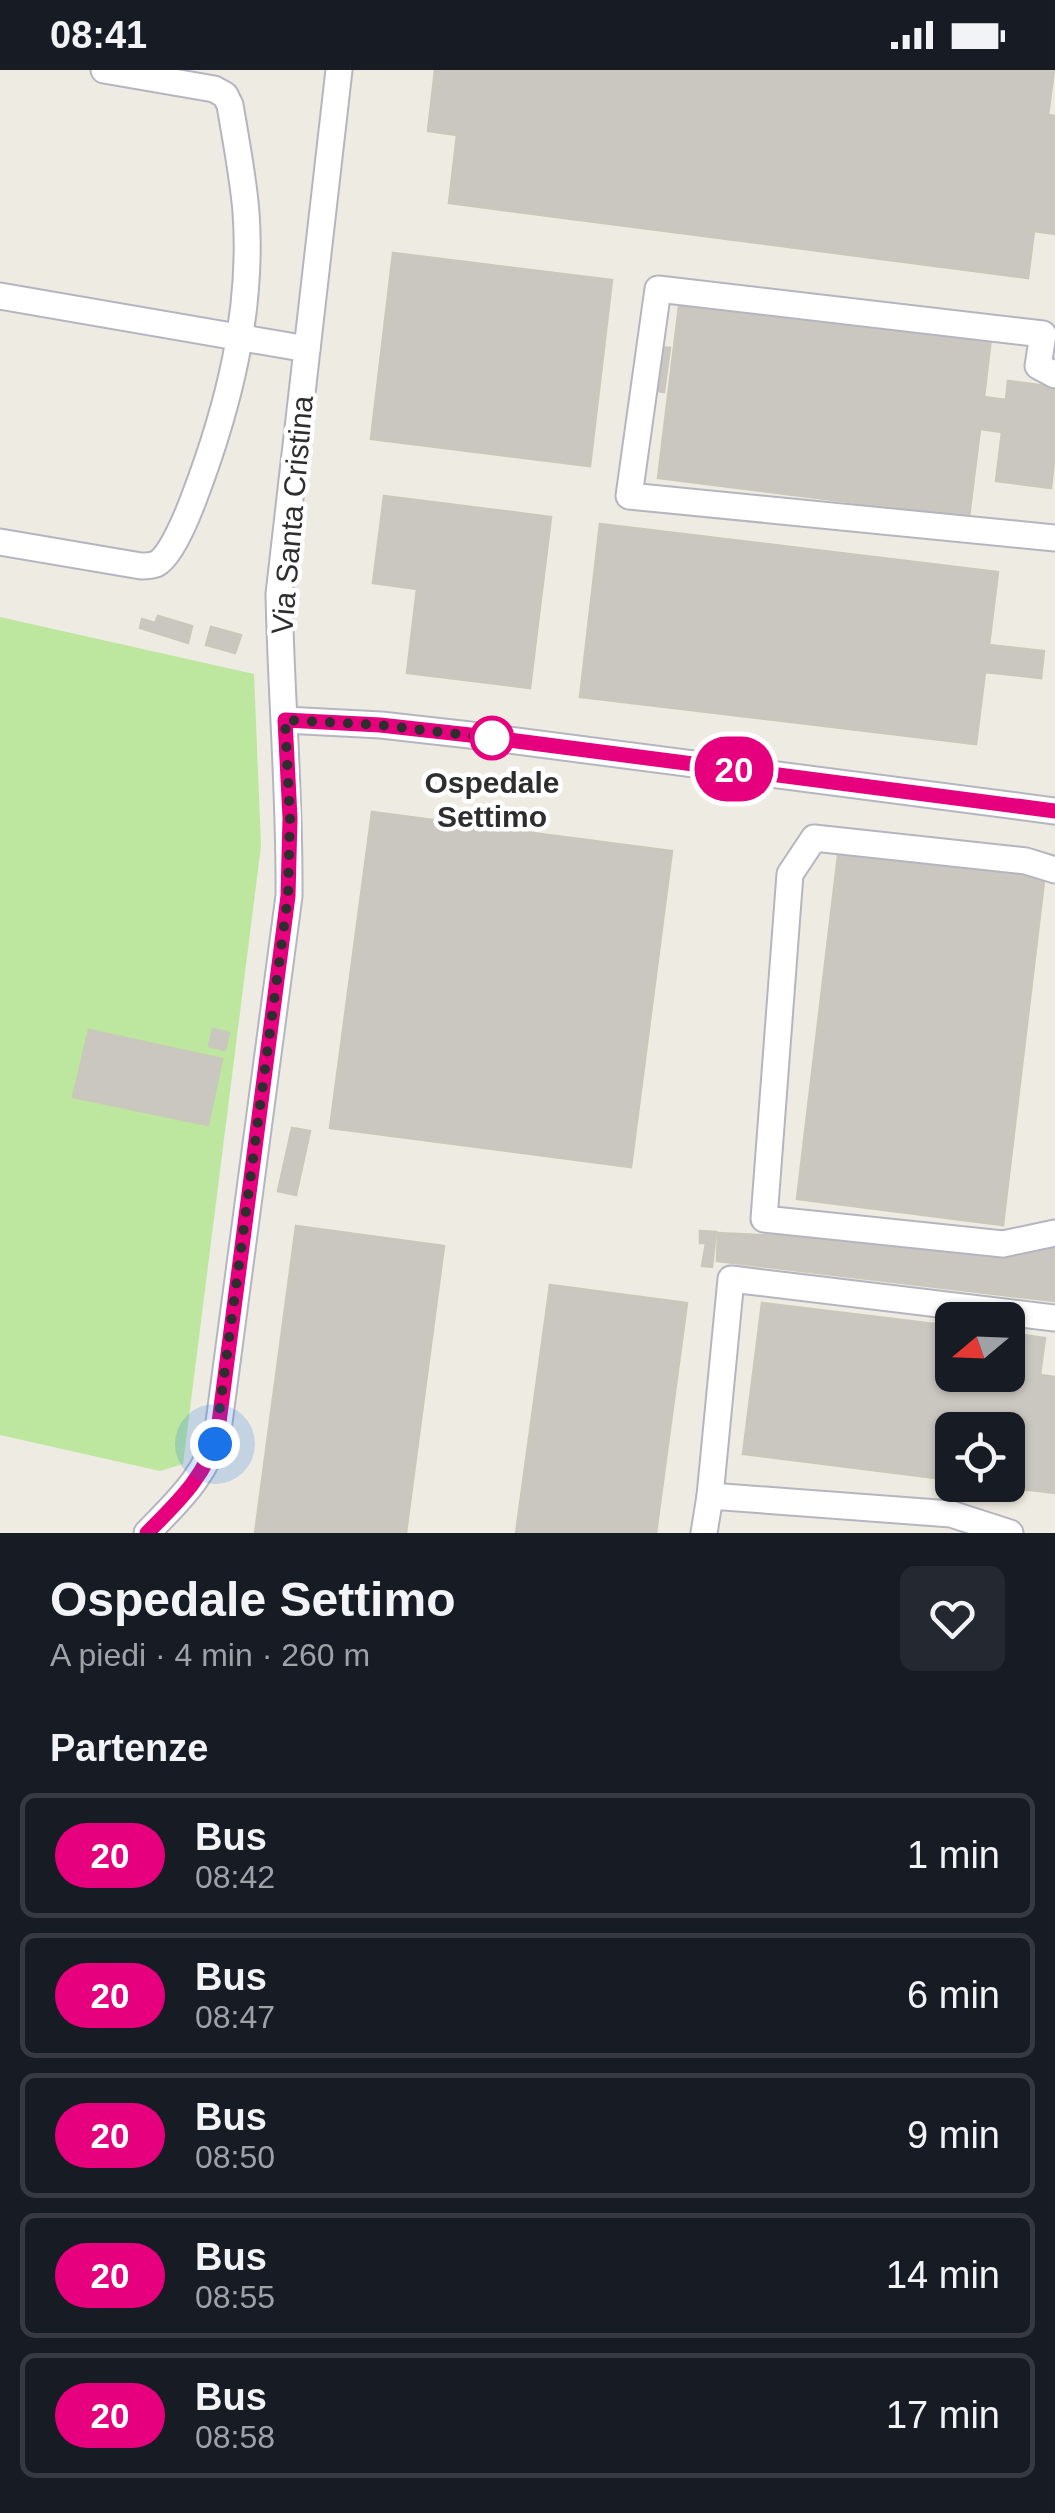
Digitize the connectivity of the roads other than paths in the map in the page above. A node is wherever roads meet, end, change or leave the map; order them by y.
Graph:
1 (104, 70) edge
2 (340, 70) edge
3 (0, 296) edge
4 (240, 338) junction
5 (307, 348) junction
6 (1055, 375) edge
7 (1055, 538) edge
8 (0, 542) edge
9 (285, 720) junction
10 (1055, 811) edge
11 (1054, 867) edge
12 (1055, 1233) edge
13 (1055, 1318) edge
14 (710, 1496) junction
15 (147, 1533) edge
16 (704, 1533) edge
17 (1010, 1533) edge

1 - 4 street
2 - 5 street, Via Santa Cristina
3 - 4 street
4 - 5 street
4 - 8 street
5 - 9 street, Via Santa Cristina
6 - 7 street
9 - 10 street
9 - 15 street, Via Santa Cristina
11 - 12 street
13 - 14 street
14 - 16 street
14 - 17 street

